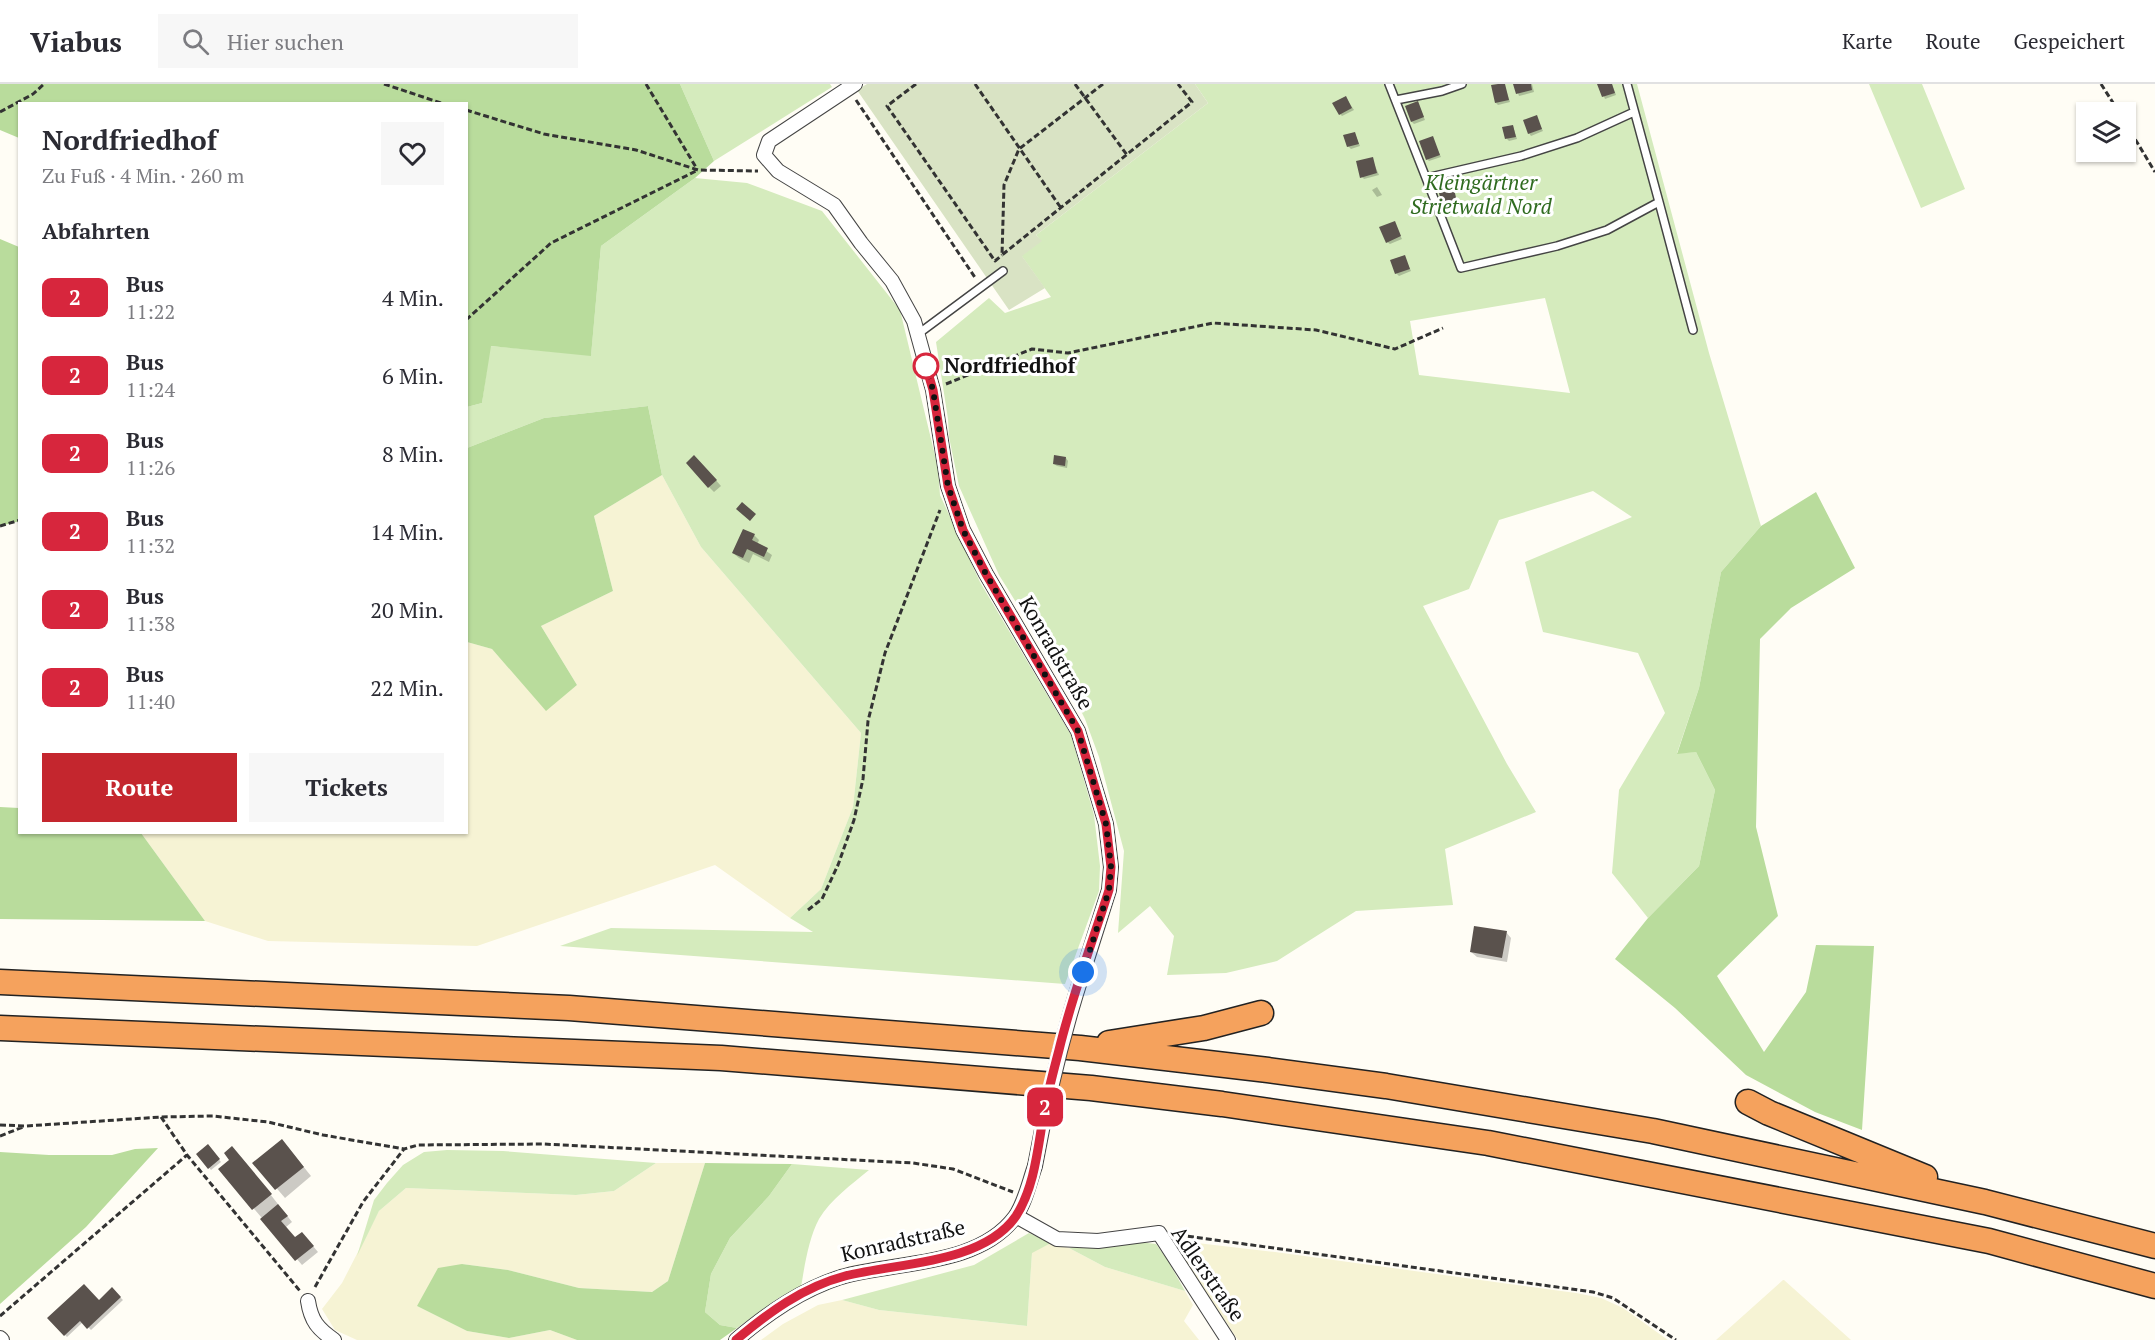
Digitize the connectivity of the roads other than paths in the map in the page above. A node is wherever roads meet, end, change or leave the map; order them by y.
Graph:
1 (1389, 84) edge
2 (1462, 84) edge
3 (1627, 84) edge
4 (852, 86) edge
5 (1396, 100) junction
6 (1634, 112) junction
7 (1426, 178) junction
8 (1659, 202) junction
9 (1003, 271) dead end
10 (1693, 330) dead end
11 (917, 334) junction
12 (0, 982) edge
13 (1261, 1013) dead end
14 (0, 1028) edge
15 (1080, 1048) junction
16 (1748, 1102) dead end
17 (1985, 1202) junction
18 (1016, 1216) junction
19 (2155, 1246) edge
20 (2155, 1286) edge
21 (308, 1301) road end
22 (334, 1340) edge
23 (736, 1340) edge
24 (1228, 1340) edge

1 - 5 lane
2 - 5 lane
3 - 6 lane
4 - 11 street, Konradstraße
5 - 7 lane
6 - 7 lane
6 - 8 lane
7 - 8 lane
8 - 10 lane
9 - 11 lane
11 - 18 street, Konradstraße, bridge
12 - 15 highway
13 - 15 highway
14 - 20 highway
15 - 17 highway
16 - 17 highway
17 - 19 highway
18 - 23 street, Konradstraße
18 - 24 street, Adlerstraße
21 - 22 street

